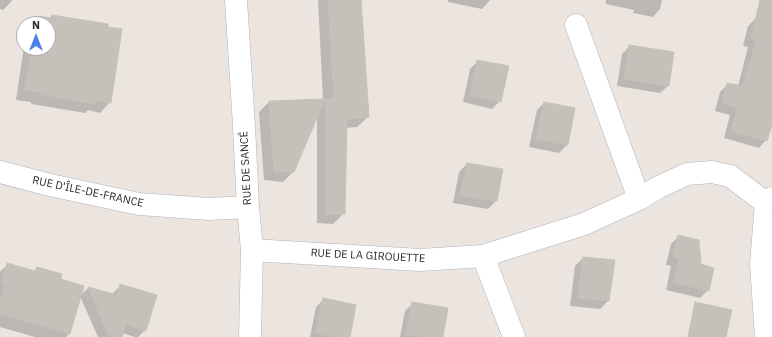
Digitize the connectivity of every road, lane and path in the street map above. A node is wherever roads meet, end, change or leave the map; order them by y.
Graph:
1 (236, 0) edge
2 (576, 25) dead end
3 (0, 172) edge
4 (639, 199) junction
5 (769, 200) edge
6 (248, 207) junction
7 (252, 250) junction
8 (483, 256) junction
9 (250, 337) edge
10 (514, 337) edge
11 (766, 337) edge

1 - 6 street, RUE DE SANCÉ
2 - 4 street
3 - 6 street, RUE D'ÎLE-DE-FRANCE
4 - 5 street, RUE DE LA GIROUETTE
4 - 8 street, RUE DE LA GIROUETTE
5 - 11 street
6 - 7 street, RUE DE SANCÉ
7 - 8 street, RUE DE LA GIROUETTE
7 - 9 street, RUE DE SANCÉ
8 - 10 street

